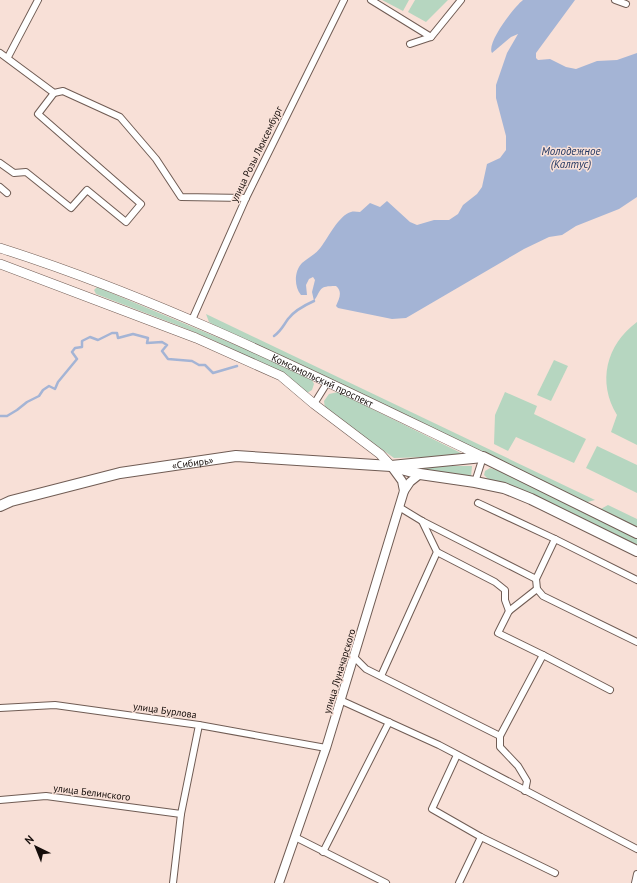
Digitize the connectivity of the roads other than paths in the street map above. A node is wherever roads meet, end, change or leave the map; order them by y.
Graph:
1 (38, 0) edge
2 (344, 0) edge
3 (371, 0) edge
4 (462, 0) edge
5 (615, 0) edge
6 (626, 4) dead end
7 (431, 37) junction
8 (410, 44) dead end
9 (0, 53) edge
10 (8, 57) junction
11 (54, 93) junction
12 (0, 162) edge
13 (0, 187) edge
14 (7, 193) dead end
15 (246, 198) junction
16 (0, 248) edge
17 (0, 264) edge
18 (89, 280) junction
19 (83, 295) junction
20 (192, 320) junction
21 (327, 383) junction
22 (314, 404) junction
23 (483, 457) junction
24 (391, 466) junction
25 (420, 474) junction
26 (475, 482) junction
27 (404, 490) junction
28 (478, 503) dead end
29 (0, 506) edge
30 (399, 508) junction
31 (422, 521) junction
32 (637, 533) edge
33 (555, 538) junction
34 (637, 551) edge
35 (437, 552) junction
36 (536, 579) junction
37 (637, 580) edge
38 (537, 590) junction
39 (509, 611) junction
40 (637, 642) edge
41 (543, 655) junction
42 (354, 657) junction
43 (381, 676) junction
44 (610, 690) dead end
45 (340, 700) junction
46 (0, 708) edge
47 (389, 722) junction
48 (199, 725) junction
49 (500, 736) junction
50 (326, 748) junction
51 (457, 755) junction
52 (525, 791) junction
53 (0, 800) edge
54 (181, 814) junction
55 (295, 837) junction
56 (482, 837) junction
57 (637, 849) edge
58 (323, 852) junction
59 (555, 873) dead end
60 (637, 874) edge
61 (173, 883) edge
62 (279, 883) edge
63 (386, 883) edge
64 (458, 883) edge
65 (635, 883) edge

1 - 10 street
2 - 15 street, улица Розы Люксембург
3 - 7 street
4 - 7 street
5 - 6 street
7 - 8 street
9 - 10 street
10 - 11 street
11 - 12 street
11 - 15 street
13 - 14 street
15 - 20 street, улица Розы Люксембург
16 - 18 main road, Комсомольский проспект
17 - 19 main road, Комсомольский проспект
18 - 19 main road
18 - 20 main road, Комсомольский проспект
19 - 22 main road, Комсомольский проспект
20 - 21 main road, Комсомольский проспект
21 - 22 street
21 - 23 main road, Комсомольский проспект
22 - 24 main road, Комсомольский проспект
23 - 24 main road, «Сибирь»
23 - 26 street
23 - 32 main road, Комсомольский проспект
24 - 25 main road, «Сибирь»
24 - 27 street
24 - 29 main road, «Сибирь»
25 - 26 main road, «Сибирь»
25 - 27 street
26 - 34 main road
27 - 30 street, улица Луначарского
28 - 33 street
30 - 31 street
30 - 42 street, улица Луначарского
31 - 35 street
31 - 36 street
33 - 36 street
33 - 37 street
35 - 39 street
35 - 43 street
36 - 38 street
38 - 39 street
38 - 40 street
39 - 41 street
41 - 44 street
41 - 49 street
42 - 43 street
42 - 45 street, улица Луначарского
43 - 49 street
45 - 47 street
45 - 50 street, улица Луначарского
46 - 48 street, улица Бурлова
47 - 51 street
47 - 58 street
48 - 50 street, улица Бурлова
48 - 54 street
49 - 52 street
50 - 55 street, улица Луначарского
51 - 52 street
51 - 56 street
52 - 57 street
53 - 54 street, улица Белинского
54 - 61 street
55 - 58 street
55 - 62 street, улица Луначарского
56 - 59 street
56 - 64 street
58 - 63 street
60 - 65 street

